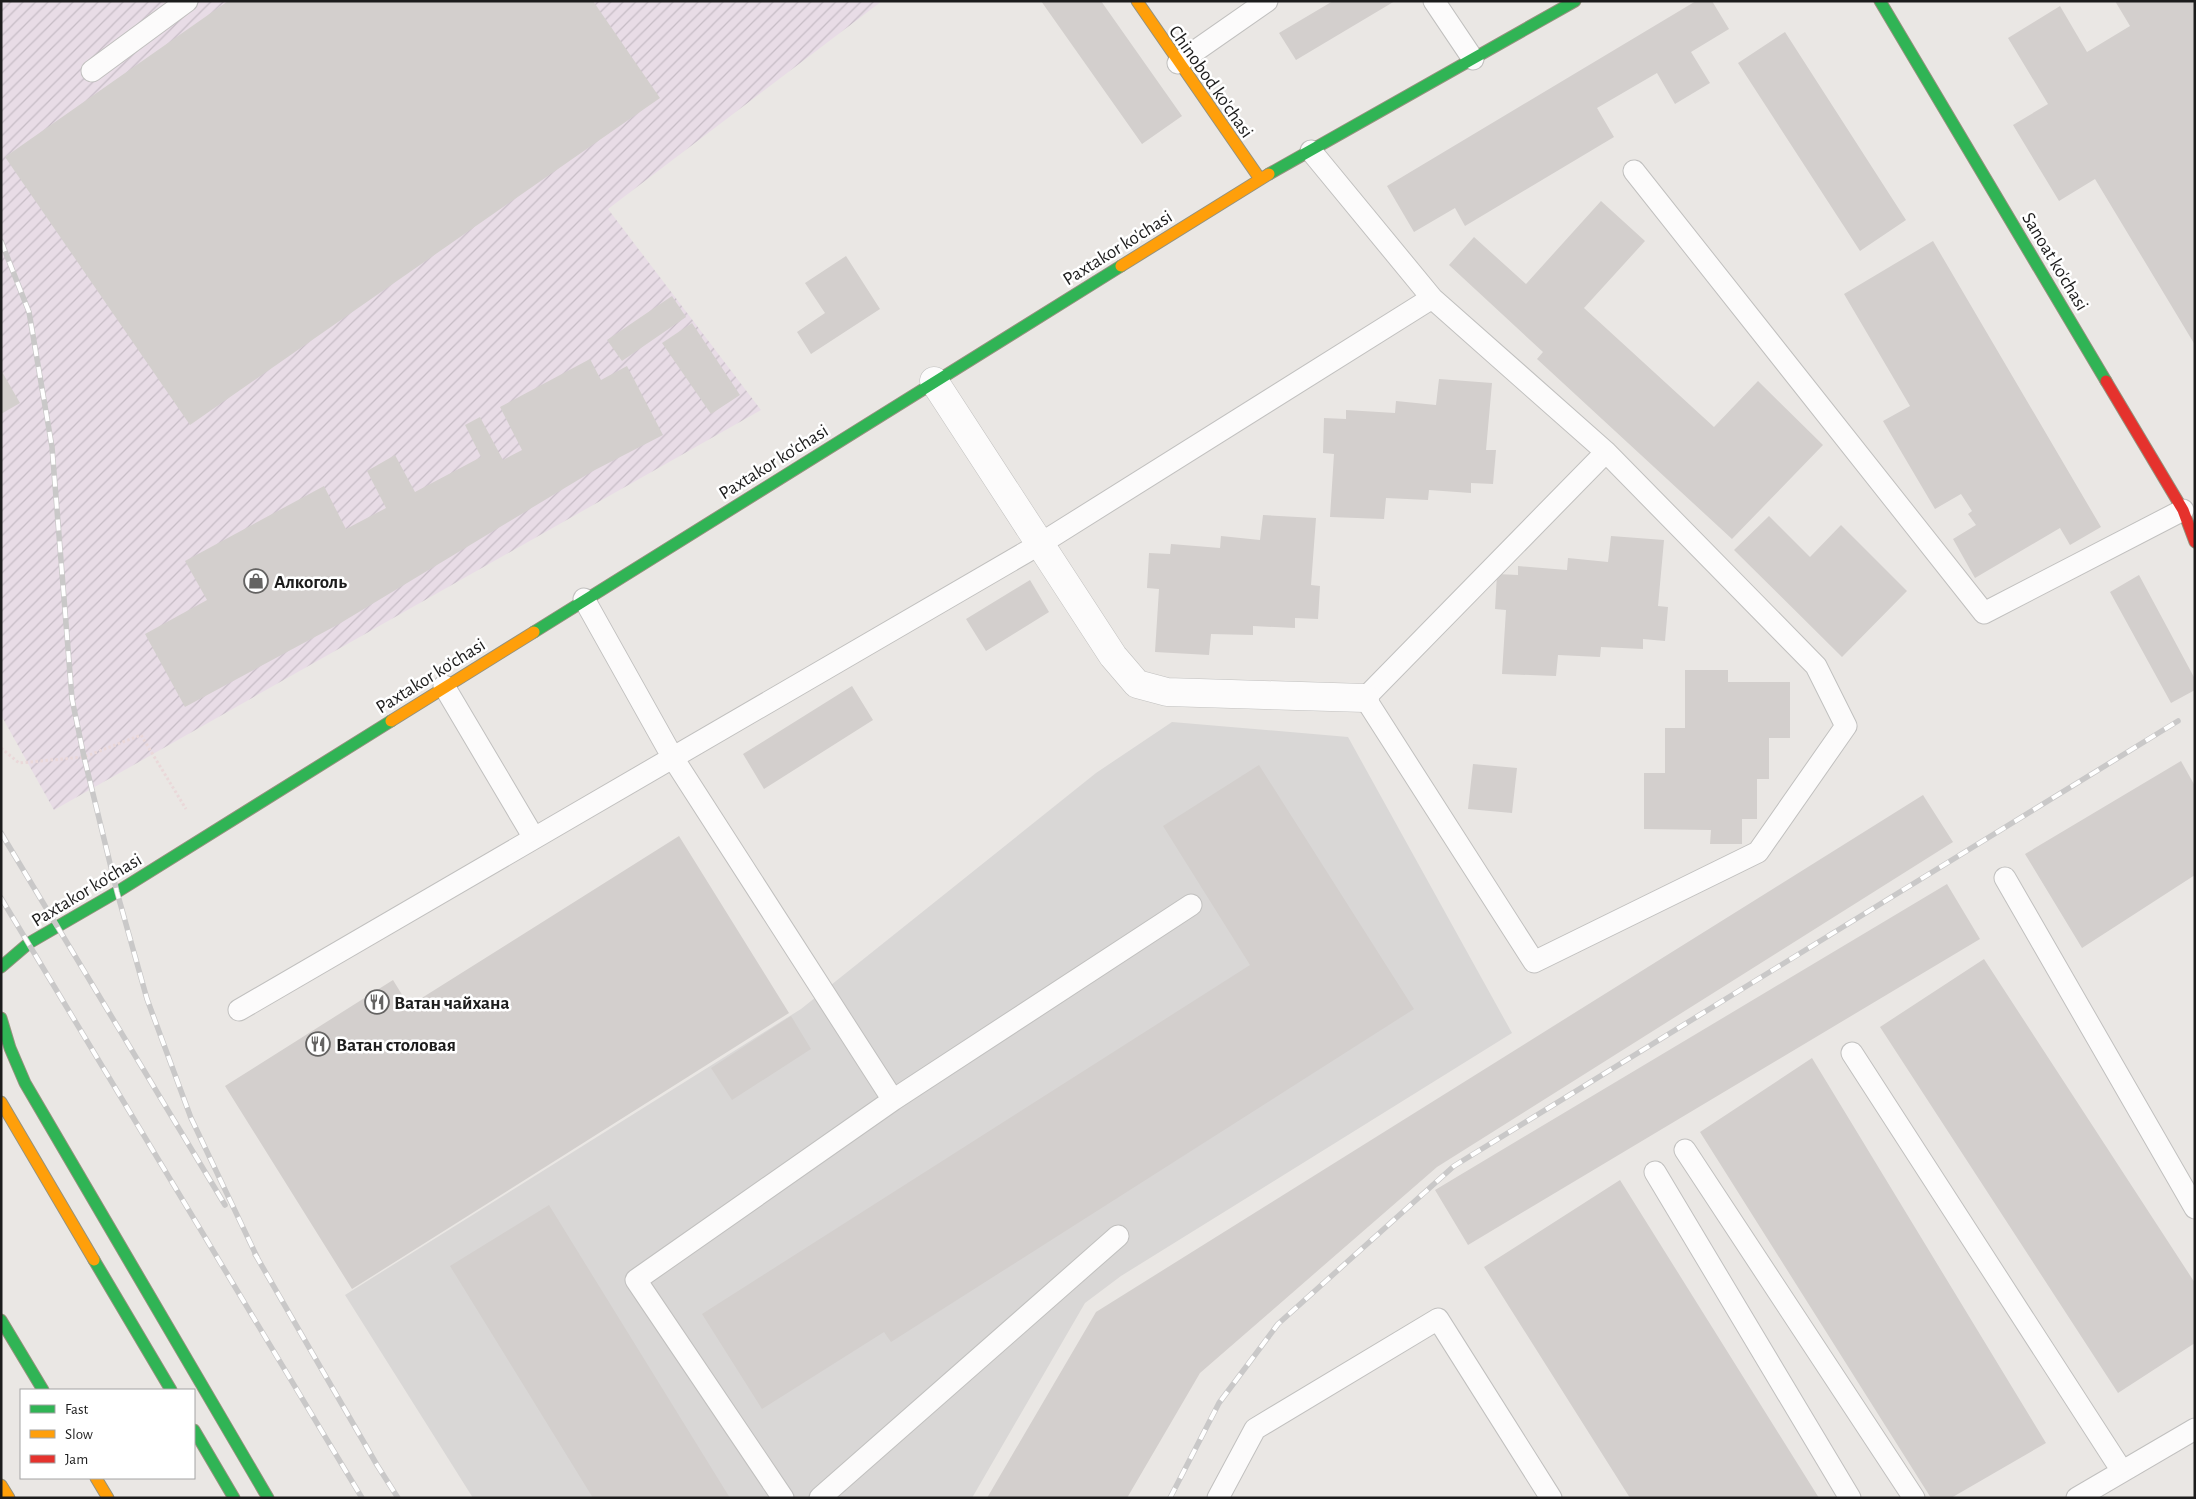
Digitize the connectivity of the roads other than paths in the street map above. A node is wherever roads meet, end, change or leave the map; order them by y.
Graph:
1 (186, 1) edge
2 (1137, 1) edge
3 (1267, 1) edge
4 (1434, 1) edge
5 (1575, 1) edge
6 (1880, 1) edge
7 (1473, 59) junction
8 (1178, 63) junction
9 (92, 71) dead end
10 (1311, 151) junction
11 (1634, 171) dead end
12 (1260, 179) junction
13 (1432, 298) junction
14 (934, 380) junction
15 (1606, 452) junction
16 (2183, 510) junction
17 (2195, 542) edge
18 (1040, 544) junction
19 (584, 599) junction
20 (444, 686) junction
21 (1365, 698) junction
22 (673, 758) junction
23 (534, 838) junction
24 (2005, 878) dead end
25 (1191, 904) dead end
26 (1, 967) edge
27 (239, 1010) dead end
28 (1, 1018) edge
29 (1852, 1053) dead end
30 (893, 1100) junction
31 (1, 1102) edge
32 (1685, 1150) dead end
33 (1655, 1172) dead end
34 (2195, 1208) edge
35 (1118, 1236) dead end
36 (1, 1320) edge
37 (42, 1389) edge
38 (169, 1389) edge
39 (2195, 1429) edge
40 (195, 1432) edge
41 (2122, 1472) junction
42 (97, 1479) edge
43 (1, 1485) edge
44 (9, 1498) edge
45 (108, 1498) edge
46 (234, 1498) edge
47 (268, 1498) edge
48 (782, 1498) edge
49 (820, 1498) edge
50 (1218, 1498) edge
51 (1551, 1498) edge
52 (1850, 1498) edge
53 (1914, 1498) edge
54 (2077, 1498) edge

1 - 9 lane
2 - 8 main road, Chinobod ko'chasi
3 - 8 lane
4 - 7 lane
5 - 7 main road, Paxtakor ko'chasi
6 - 16 main road, Sanoat ko'chasi
7 - 10 main road, Paxtakor ko'chasi
8 - 12 main road, Chinobod ko'chasi
10 - 12 main road, Paxtakor ko'chasi
10 - 13 lane
11 - 16 lane
12 - 14 main road, Paxtakor ko'chasi
13 - 15 lane
13 - 18 lane
14 - 18 street
14 - 19 main road, Paxtakor ko'chasi
15 - 21 lane
15 - 21 lane
16 - 17 main road, Sanoat ko'chasi
18 - 21 street
18 - 22 lane
19 - 20 main road, Paxtakor ko'chasi
19 - 22 lane
20 - 23 lane
20 - 26 main road, Paxtakor ko'chasi
22 - 23 lane
22 - 30 lane
23 - 27 lane
24 - 34 lane
25 - 30 lane
28 - 47 main road
29 - 41 lane
30 - 48 lane
31 - 38 main road
32 - 53 lane
33 - 52 lane
35 - 49 lane
36 - 37 main road
39 - 41 lane
40 - 46 main road
41 - 54 lane
42 - 45 main road
43 - 44 main road
50 - 51 lane

